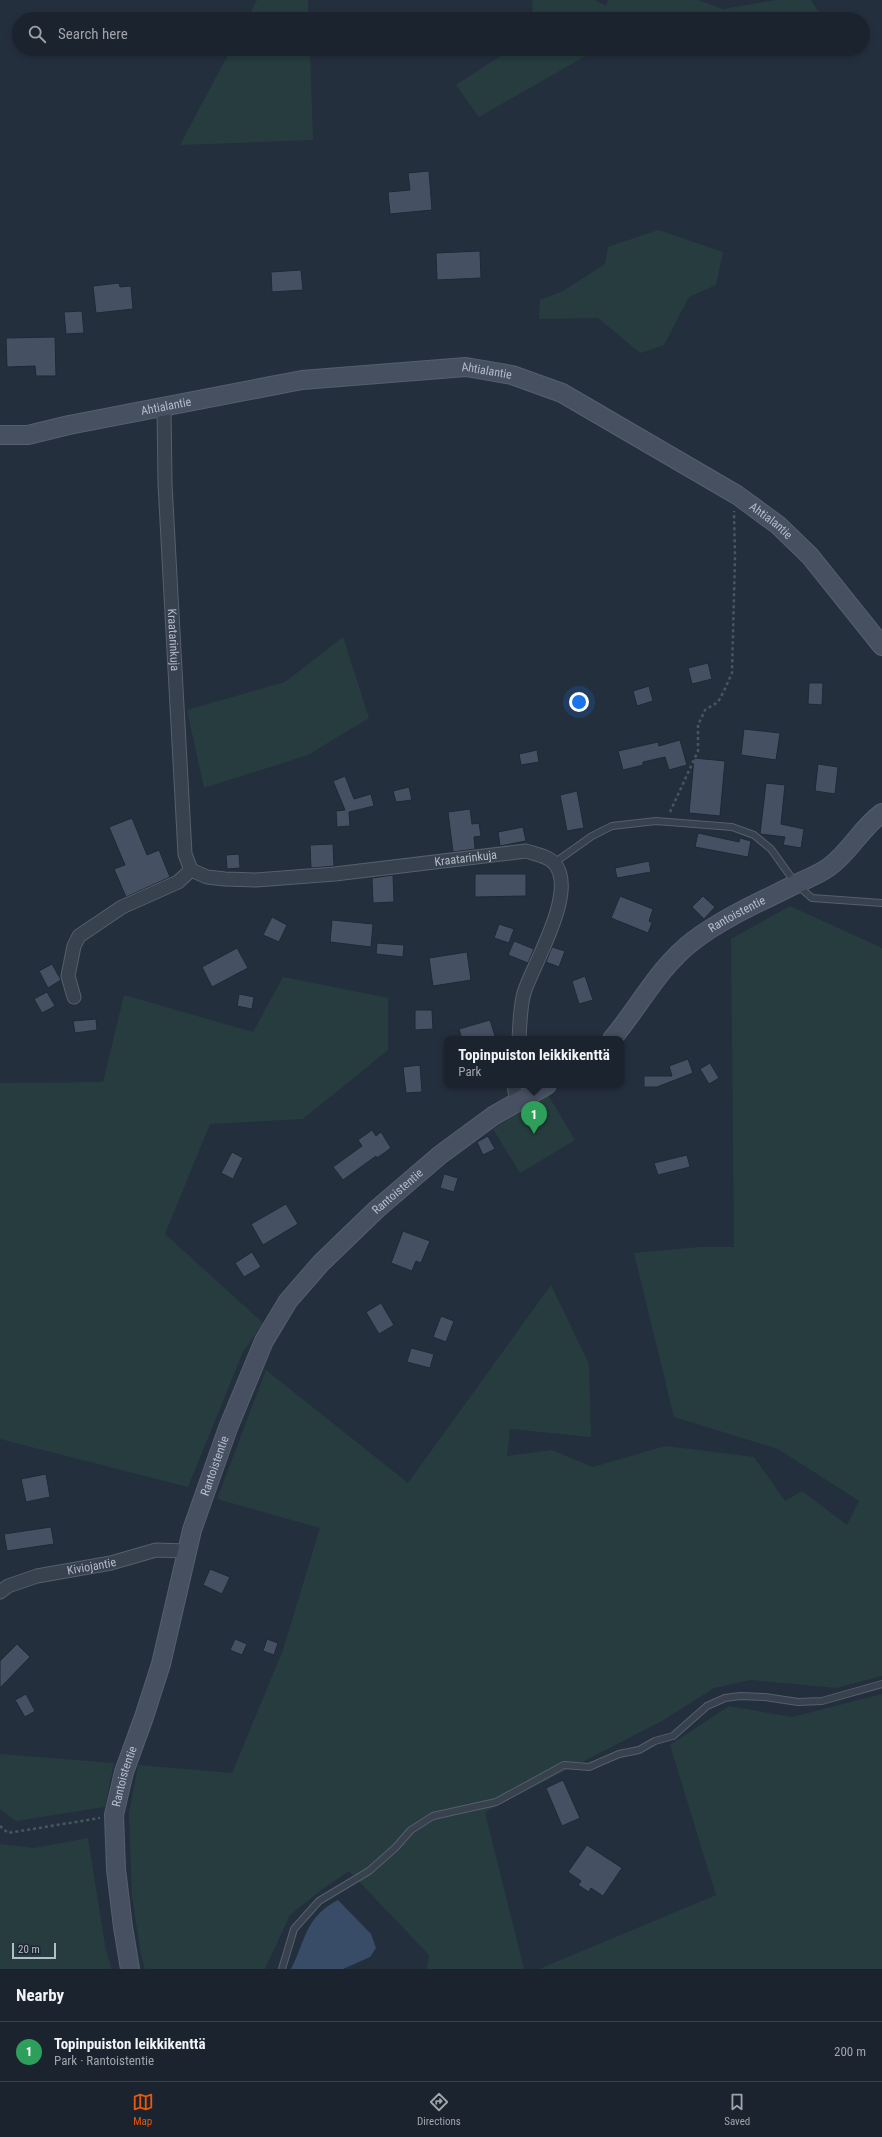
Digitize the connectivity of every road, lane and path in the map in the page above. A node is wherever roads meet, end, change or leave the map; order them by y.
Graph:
1 (164, 407) junction
2 (0, 435) edge
3 (737, 495) junction
4 (882, 646) edge
5 (882, 814) edge
6 (666, 822) junction
7 (554, 863) junction
8 (191, 870) junction
9 (796, 884) junction
10 (882, 903) edge
11 (74, 997) dead end
12 (519, 1036) edge
13 (614, 1036) edge
14 (514, 1088) edge
15 (542, 1088) edge
16 (517, 1103) junction
17 (186, 1551) junction
18 (0, 1592) edge
19 (882, 1684) edge
20 (114, 1816) junction
21 (0, 1826) edge
22 (130, 1969) edge
23 (282, 1969) edge

1 - 2 street, Ahtialantie
1 - 3 street, Ahtialantie
1 - 8 street, Kraatarinkuja
3 - 4 street, Ahtialantie
3 - 6 path
5 - 9 street, Rantoistentie
6 - 7 lane
6 - 9 lane
7 - 8 street, Kraatarinkuja
7 - 12 street
8 - 11 street
9 - 10 lane
9 - 13 street, Rantoistentie
14 - 16 street
15 - 16 street, Rantoistentie
16 - 17 street, Rantoistentie
17 - 18 street, Kiviojantie
17 - 20 street, Rantoistentie
19 - 23 lane
20 - 21 path
20 - 22 street, Rantoistentie

